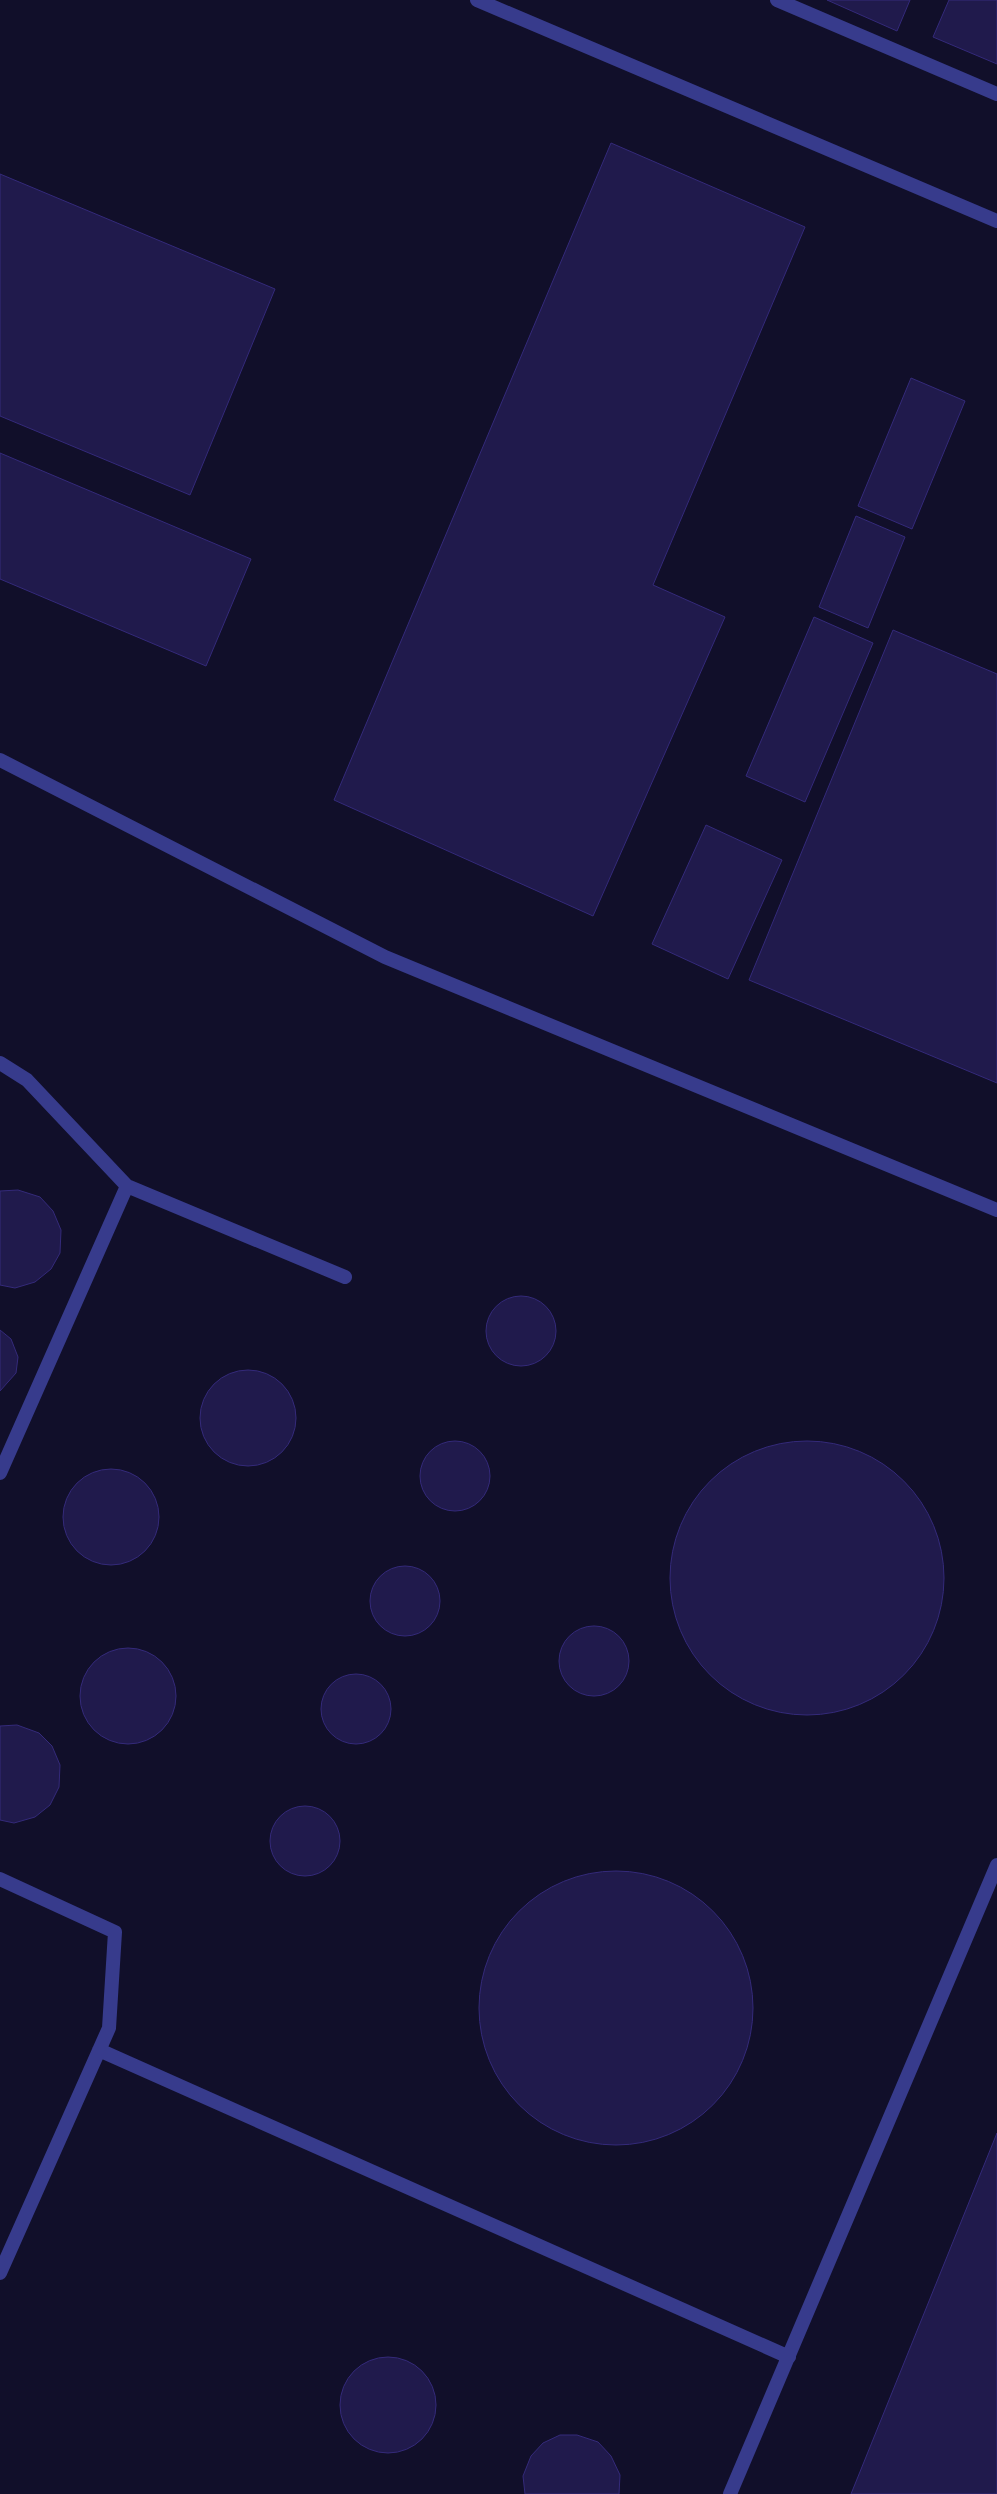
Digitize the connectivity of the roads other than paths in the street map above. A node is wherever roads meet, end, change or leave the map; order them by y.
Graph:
1 (477, 0) edge
2 (778, 0) edge
3 (997, 94) edge
4 (997, 221) edge
5 (0, 760) edge
6 (0, 1063) edge
7 (127, 1186) junction
8 (997, 1210) edge
9 (345, 1277) dead end
10 (0, 1473) edge
11 (997, 1865) edge
12 (0, 1879) edge
13 (99, 2050) junction
14 (0, 2273) edge
15 (789, 2357) junction
16 (730, 2494) edge

1 - 4 lane
2 - 3 lane
5 - 8 lane
6 - 7 lane
7 - 9 lane
7 - 10 lane
11 - 15 lane
12 - 13 lane
13 - 14 lane
13 - 15 lane
15 - 16 lane

